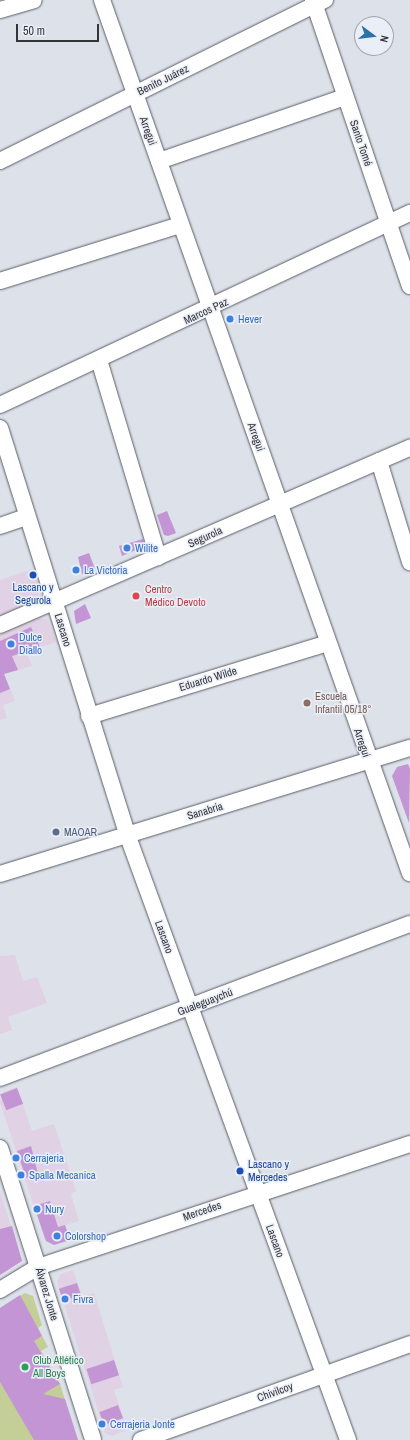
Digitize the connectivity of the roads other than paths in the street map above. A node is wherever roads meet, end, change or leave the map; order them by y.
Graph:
1 (34, 0) edge
2 (102, 0) edge
3 (318, 2) edge
4 (0, 10) edge
5 (135, 94) junction
6 (345, 97) junction
7 (0, 161) edge
8 (159, 161) junction
9 (410, 213) edge
10 (388, 224) junction
11 (180, 225) junction
12 (0, 280) edge
13 (410, 286) edge
14 (210, 309) junction
15 (99, 360) junction
16 (0, 405) edge
17 (0, 428) edge
18 (410, 448) edge
19 (379, 461) junction
20 (280, 504) junction
21 (26, 517) junction
22 (0, 526) edge
23 (158, 557) junction
24 (410, 562) edge
25 (54, 602) junction
26 (0, 625) edge
27 (328, 642) junction
28 (89, 716) junction
29 (410, 748) edge
30 (368, 762) junction
31 (127, 834) junction
32 (410, 873) edge
33 (0, 874) edge
34 (410, 924) edge
35 (190, 1008) junction
36 (0, 1078) edge
37 (410, 1144) edge
38 (0, 1148) edge
39 (257, 1193) junction
40 (38, 1267) junction
41 (0, 1290) edge
42 (410, 1344) edge
43 (324, 1374) junction
44 (92, 1440) edge
45 (141, 1440) edge
46 (348, 1440) edge

1 - 4 street
2 - 5 street, Arregui
3 - 5 street, Benito Juárez
3 - 6 street, Santo Tomé
5 - 7 street, Benito Juárez
5 - 8 street, Arregui
6 - 8 street
6 - 10 street, Santo Tomé
8 - 11 street, Arregui
9 - 10 street, Marcos Paz
10 - 13 street, Santo Tomé
10 - 14 street, Marcos Paz
11 - 12 street
11 - 14 street, Arregui
14 - 15 street, Marcos Paz
14 - 20 street, Arregui
15 - 16 street, Marcos Paz
15 - 23 street
17 - 21 street, Lascano
18 - 19 street, Segurola
19 - 20 street, Segurola
19 - 24 street
20 - 23 street, Segurola
20 - 27 street, Arregui
21 - 22 street
21 - 25 street, Lascano
23 - 25 street, Segurola
25 - 26 street, Segurola
25 - 28 street, Lascano
27 - 28 street, Eduardo Wilde
27 - 30 street, Arregui
28 - 31 street, Lascano
29 - 30 street, Sanabria
30 - 31 street, Sanabria
30 - 32 street, Arregui
31 - 33 street, Sanabria
31 - 35 street, Lascano
34 - 35 street, Gualeguaychú
35 - 36 street, Gualeguaychú
35 - 39 street, Lascano
37 - 39 street, Mercedes
38 - 40 street, Álvarez Jonte
39 - 40 street, Mercedes
39 - 43 street, Lascano
40 - 41 street, Mercedes
40 - 44 street, Álvarez Jonte
42 - 43 street, Chivilcoy
43 - 45 street, Chivilcoy
43 - 46 street, Lascano

